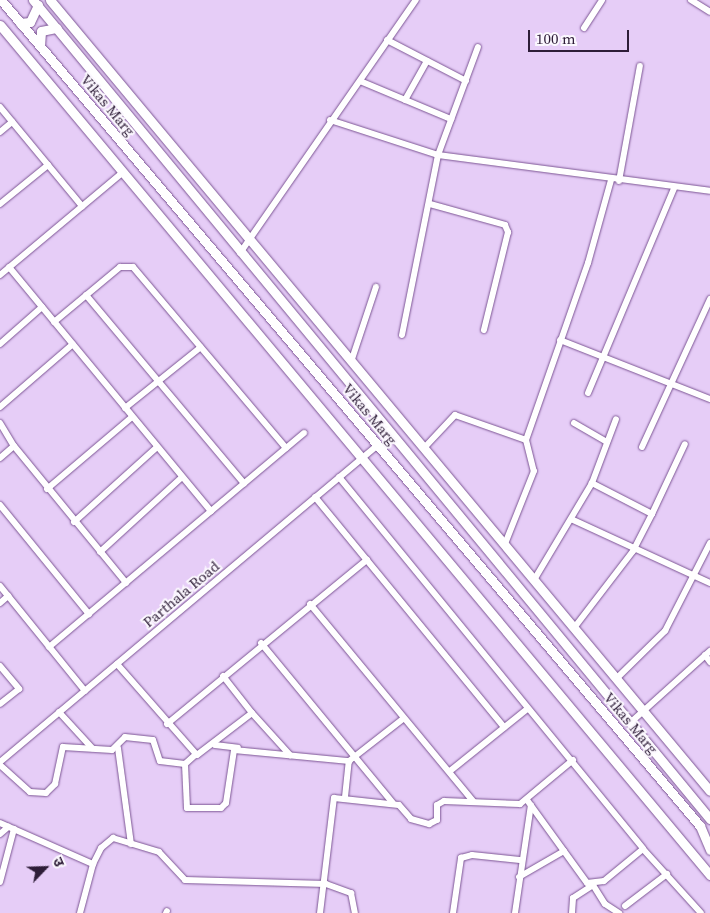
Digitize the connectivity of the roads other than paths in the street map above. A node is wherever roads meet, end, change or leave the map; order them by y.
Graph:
1 (1, 0) edge
2 (50, 0) edge
3 (416, 0) edge
4 (602, 0) edge
5 (691, 0) edge
6 (36, 3) edge
7 (710, 12) edge
8 (20, 22) junction
9 (0, 25) edge
10 (57, 28) junction
11 (584, 28) dead end
12 (387, 40) junction
13 (40, 46) junction
14 (478, 47) dead end
15 (427, 61) junction
16 (640, 66) dead end
17 (360, 81) junction
18 (466, 81) junction
19 (405, 100) junction
20 (0, 107) edge
21 (451, 119) junction
22 (330, 120) junction
23 (12, 122) junction
24 (0, 132) edge
25 (438, 155) junction
26 (48, 165) junction
27 (123, 172) junction
28 (611, 180) junction
29 (619, 181) junction
30 (674, 188) junction
31 (710, 192) edge
32 (0, 204) edge
33 (430, 204) junction
34 (82, 206) junction
35 (251, 239) junction
36 (240, 254) junction
37 (9, 267) junction
38 (0, 275) edge
39 (376, 287) dead end
40 (86, 295) junction
41 (710, 299) edge
42 (42, 307) junction
43 (54, 322) junction
44 (484, 330) dead end
45 (402, 335) dead end
46 (560, 340) junction
47 (0, 344) edge
48 (72, 344) junction
49 (201, 347) junction
50 (603, 357) junction
51 (352, 359) junction
52 (159, 381) junction
53 (669, 382) junction
54 (588, 393) dead end
55 (710, 398) edge
56 (0, 407) edge
57 (125, 408) junction
58 (132, 417) junction
59 (616, 419) dead end
60 (574, 422) dead end
61 (0, 423) edge
62 (304, 433) dead end
63 (526, 440) junction
64 (607, 442) junction
65 (685, 444) dead end
66 (378, 445) junction
67 (14, 446) junction
68 (157, 447) junction
69 (425, 447) junction
70 (286, 448) junction
71 (642, 448) dead end
72 (0, 458) edge
73 (362, 458) junction
74 (182, 477) junction
75 (339, 477) junction
76 (244, 483) junction
77 (592, 483) junction
78 (47, 489) junction
79 (315, 497) junction
80 (0, 506) edge
81 (210, 511) junction
82 (652, 514) junction
83 (570, 519) junction
84 (74, 522) junction
85 (710, 542) edge
86 (505, 544) junction
87 (633, 551) junction
88 (100, 552) junction
89 (366, 560) junction
90 (691, 575) junction
91 (534, 580) junction
92 (126, 583) junction
93 (710, 583) edge
94 (0, 586) edge
95 (8, 596) junction
96 (0, 603) edge
97 (310, 604) junction
98 (89, 614) junction
99 (574, 628) junction
100 (261, 643) junction
101 (50, 647) junction
102 (707, 654) edge
103 (710, 662) edge
104 (117, 664) junction
105 (0, 666) edge
106 (223, 676) junction
107 (616, 679) junction
108 (85, 691) junction
109 (0, 704) edge
110 (644, 708) junction
111 (527, 709) junction
112 (59, 712) junction
113 (252, 713) junction
114 (403, 719) junction
115 (630, 723) junction
116 (167, 724) junction
117 (504, 728) junction
118 (215, 745) junction
119 (92, 748) junction
120 (118, 748) junction
121 (239, 748) junction
122 (196, 754) junction
123 (290, 755) junction
124 (357, 757) junction
125 (573, 760) junction
126 (349, 761) junction
127 (0, 763) edge
128 (185, 764) junction
129 (450, 771) junction
130 (710, 791) edge
131 (345, 797) junction
132 (473, 801) junction
133 (393, 803) junction
134 (529, 803) junction
135 (710, 819) edge
136 (0, 823) edge
137 (700, 826) junction
138 (11, 828) junction
139 (0, 834) edge
140 (709, 837) edge
141 (131, 844) junction
142 (643, 849) junction
143 (710, 850) edge
144 (564, 851) junction
145 (520, 860) junction
146 (93, 864) junction
147 (667, 874) junction
148 (710, 875) edge
149 (519, 877) junction
150 (0, 882) edge
151 (326, 884) junction
152 (593, 885) junction
153 (625, 906) dead end
154 (81, 913) edge
155 (320, 913) edge
156 (354, 913) edge
157 (453, 913) edge
158 (517, 913) edge
159 (572, 913) edge
160 (619, 913) edge
161 (701, 913) edge

1 - 8 main road, Vikas Marg
2 - 35 main road
3 - 12 street
4 - 11 street
5 - 7 street
6 - 8 main road
6 - 10 main road, Vikas Marg
8 - 13 main road, Vikas Marg
9 - 27 main road
10 - 13 main road
10 - 36 main road, Vikas Marg
12 - 15 street
12 - 17 street
13 - 66 main road, Vikas Marg
14 - 18 street
15 - 18 street
15 - 19 street
16 - 29 street
17 - 19 street
17 - 22 street
18 - 21 street
19 - 21 street
20 - 23 street
21 - 25 street
22 - 25 street
22 - 35 street
23 - 24 street
23 - 26 street
25 - 28 street
25 - 33 street
26 - 32 street
26 - 34 street
27 - 34 street
27 - 73 main road
28 - 29 street
28 - 46 street
29 - 30 street
30 - 31 street
30 - 50 street
33 - 44 street
33 - 45 street
34 - 37 street
35 - 36 street
35 - 51 main road
36 - 115 main road, Vikas Marg
37 - 38 street
37 - 42 street
39 - 51 street
40 - 43 street
40 - 49 street
40 - 52 street
41 - 53 street
42 - 43 street
42 - 47 street
43 - 48 street
46 - 50 street
46 - 63 street
48 - 56 street
48 - 57 street
49 - 52 street
49 - 70 street
50 - 53 street
50 - 54 street
51 - 69 main road
52 - 57 street
52 - 76 street
53 - 55 street
53 - 71 street
57 - 58 street
58 - 68 street
58 - 78 street
59 - 64 street
60 - 64 street
61 - 67 street
62 - 70 street
63 - 69 street
63 - 86 street
64 - 77 street
65 - 82 street
66 - 73 street, Parthala Road
66 - 137 main road, Vikas Marg
67 - 72 street
67 - 78 street
68 - 74 street
68 - 84 street
69 - 86 main road
70 - 76 street
73 - 75 street, Parthala Road
73 - 148 main road
74 - 81 street
74 - 88 street
75 - 79 street, Parthala Road
75 - 111 street
76 - 81 street
77 - 82 street
77 - 83 street
78 - 84 street
79 - 89 street
79 - 104 street, Parthala Road
80 - 98 street
81 - 92 street
82 - 87 street
83 - 87 street
83 - 91 street
84 - 88 street
85 - 90 street
86 - 91 main road
87 - 90 street
87 - 99 street
88 - 92 street
89 - 97 street
89 - 117 street
90 - 93 street
90 - 107 street
91 - 99 main road
92 - 98 street
94 - 95 street
95 - 96 street
95 - 101 street
97 - 100 street
97 - 114 street
98 - 101 street
99 - 107 main road
100 - 106 street
100 - 124 street
101 - 108 street
102 - 103 street
102 - 110 street
104 - 108 street, Parthala Road
104 - 116 street
105 - 109 street
106 - 113 street
106 - 116 street
107 - 110 main road
108 - 112 street, Parthala Road
110 - 115 street
110 - 130 main road
111 - 117 street
111 - 125 street
112 - 119 street
112 - 127 street, Parthala Road
113 - 118 street
113 - 123 street
114 - 124 street
114 - 129 street
115 - 135 main road, Vikas Marg
116 - 122 street
117 - 129 street
118 - 121 street
118 - 122 street
119 - 120 street
119 - 127 street
120 - 128 street
120 - 141 street
121 - 123 street
121 - 128 street
122 - 128 street
123 - 126 street
124 - 126 street
124 - 133 street
125 - 134 street
125 - 142 street
126 - 131 street
129 - 132 street
131 - 133 street
131 - 151 street
132 - 133 street
132 - 134 street
134 - 144 street
134 - 145 street
136 - 138 street
137 - 140 main road
137 - 143 main road, Vikas Marg
138 - 139 street
138 - 146 street
138 - 150 street
141 - 146 street
141 - 151 street
142 - 147 street
142 - 152 street
144 - 149 street
144 - 152 street
145 - 149 street
145 - 157 street
146 - 154 street
147 - 153 street
147 - 161 street
149 - 158 street
151 - 155 street
151 - 156 street
152 - 159 street
152 - 160 street

